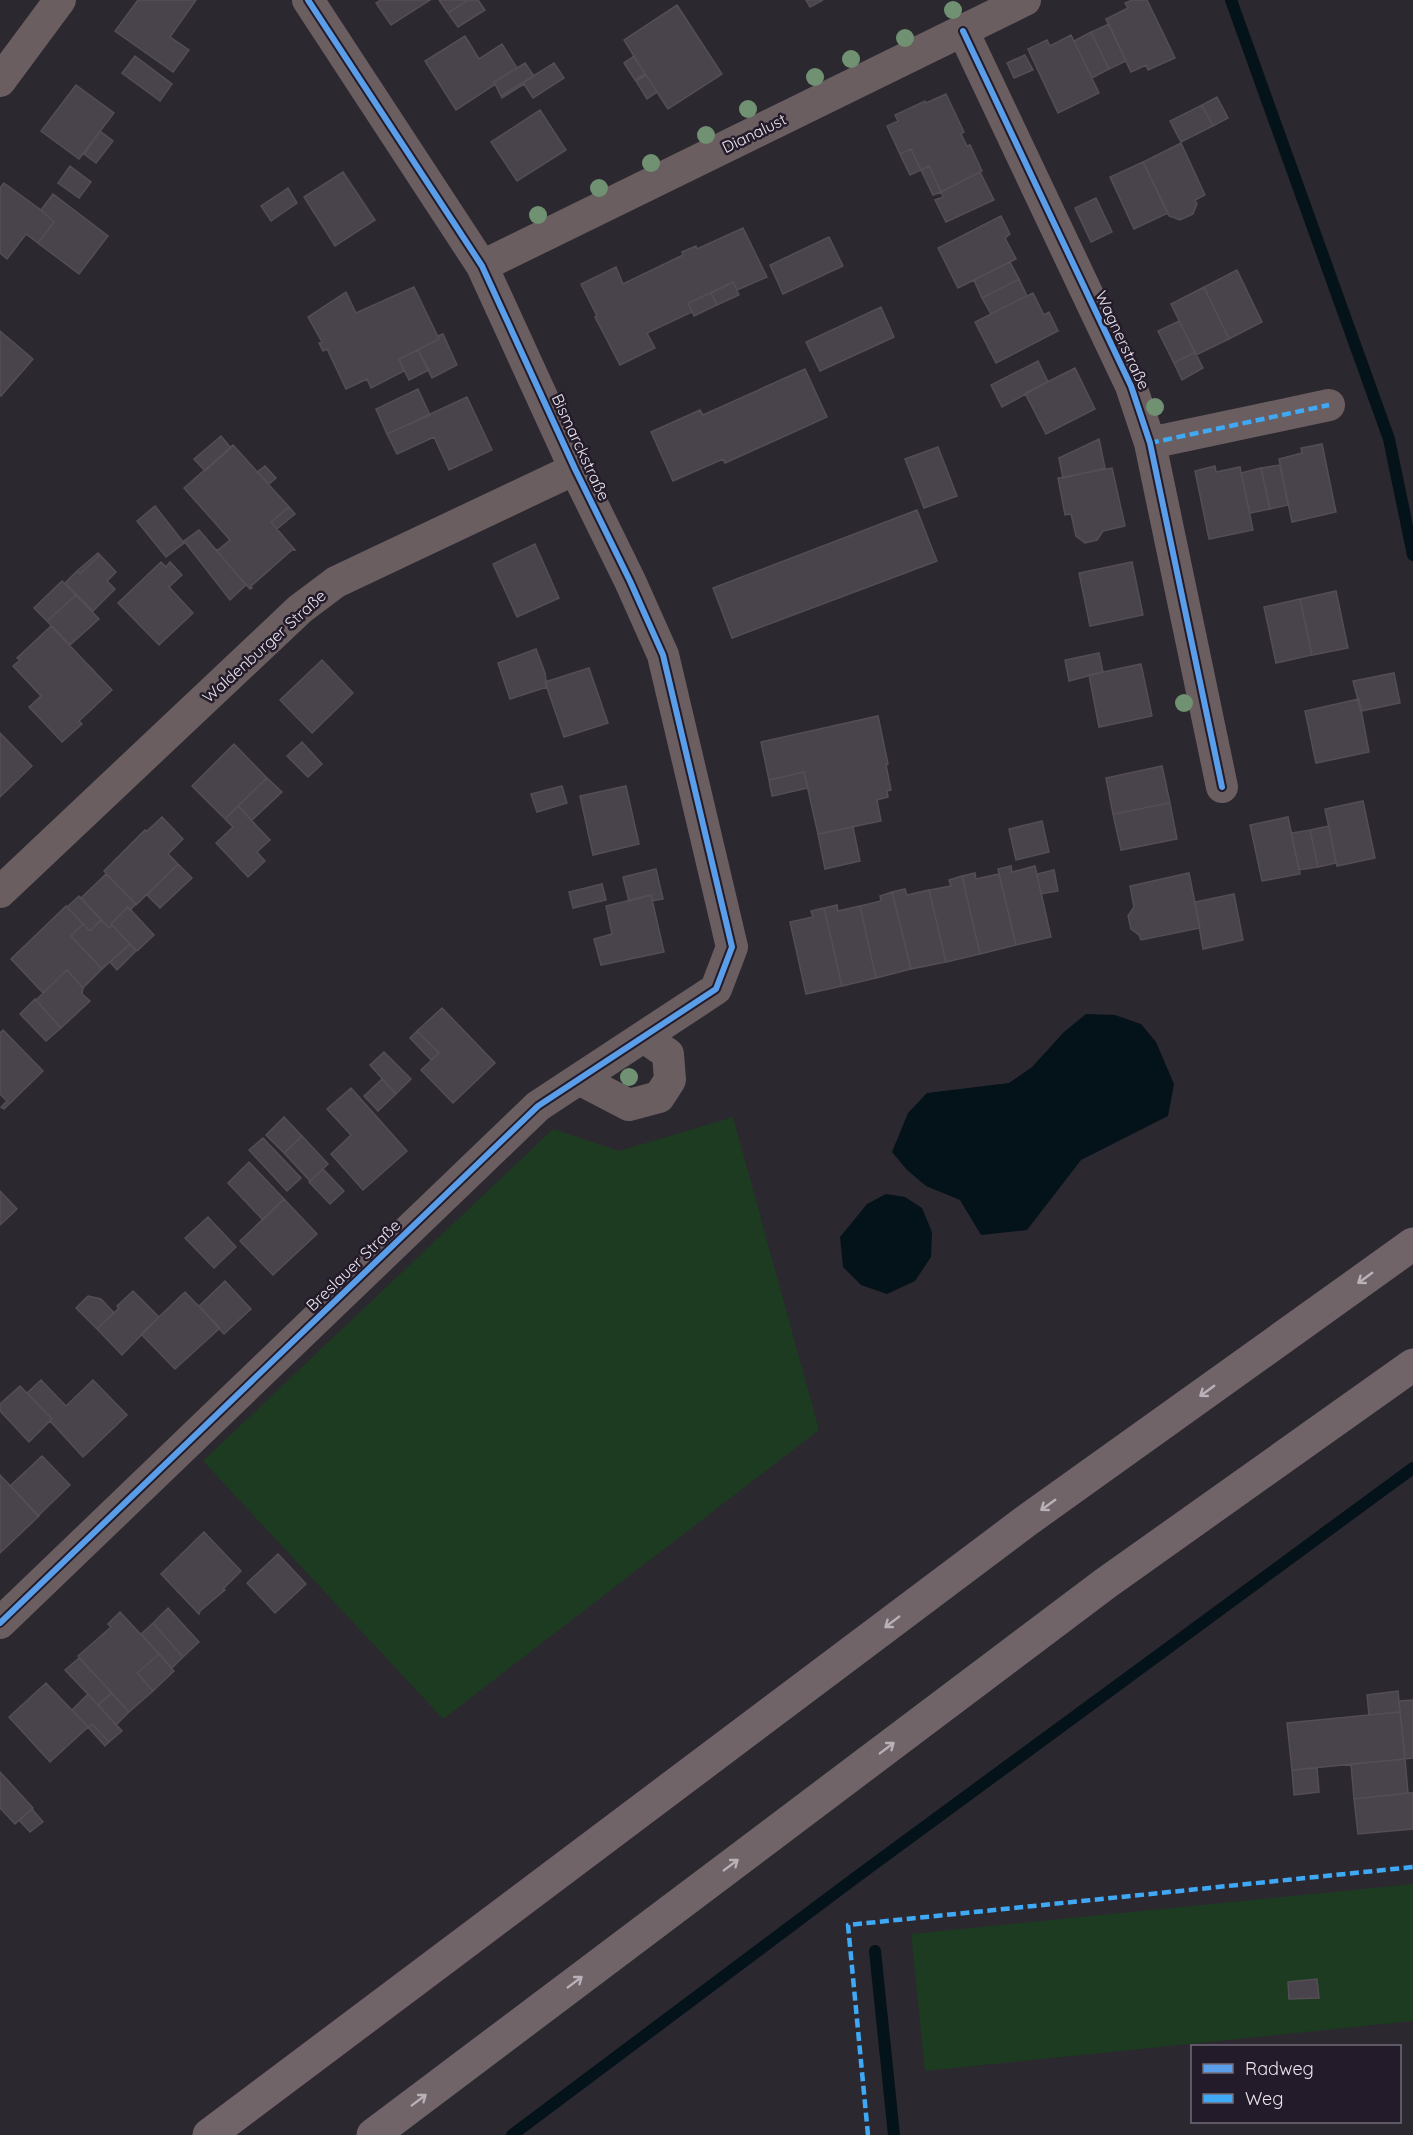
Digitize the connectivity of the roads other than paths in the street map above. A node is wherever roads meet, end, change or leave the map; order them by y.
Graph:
1 (60, 0) edge
2 (308, 0) edge
3 (1025, 0) edge
4 (963, 31) junction
5 (0, 81) edge
6 (482, 266) junction
7 (1329, 405) dead end
8 (1150, 442) junction
9 (575, 468) junction
10 (1222, 786) dead end
11 (0, 892) edge
12 (732, 947) joint
13 (644, 1037) junction
14 (579, 1079) junction
15 (1413, 1244) edge
16 (1413, 1365) edge
17 (0, 1623) edge
18 (209, 2135) edge
19 (373, 2135) edge

1 - 5 street
2 - 6 street, Bismarckstraße
3 - 4 street, Dianalust
4 - 6 street, Dianalust
4 - 8 street, Wagnerstraße
6 - 9 street, Bismarckstraße
7 - 8 street
8 - 10 street, Wagnerstraße
9 - 11 street, Waldenburger Straße
9 - 12 street, Bismarckstraße
12 - 13 street, Breslauer Straße
13 - 14 street, Breslauer Straße
13 - 14 street
14 - 17 street, Breslauer Straße
15 -> 18 highway
19 -> 16 highway

